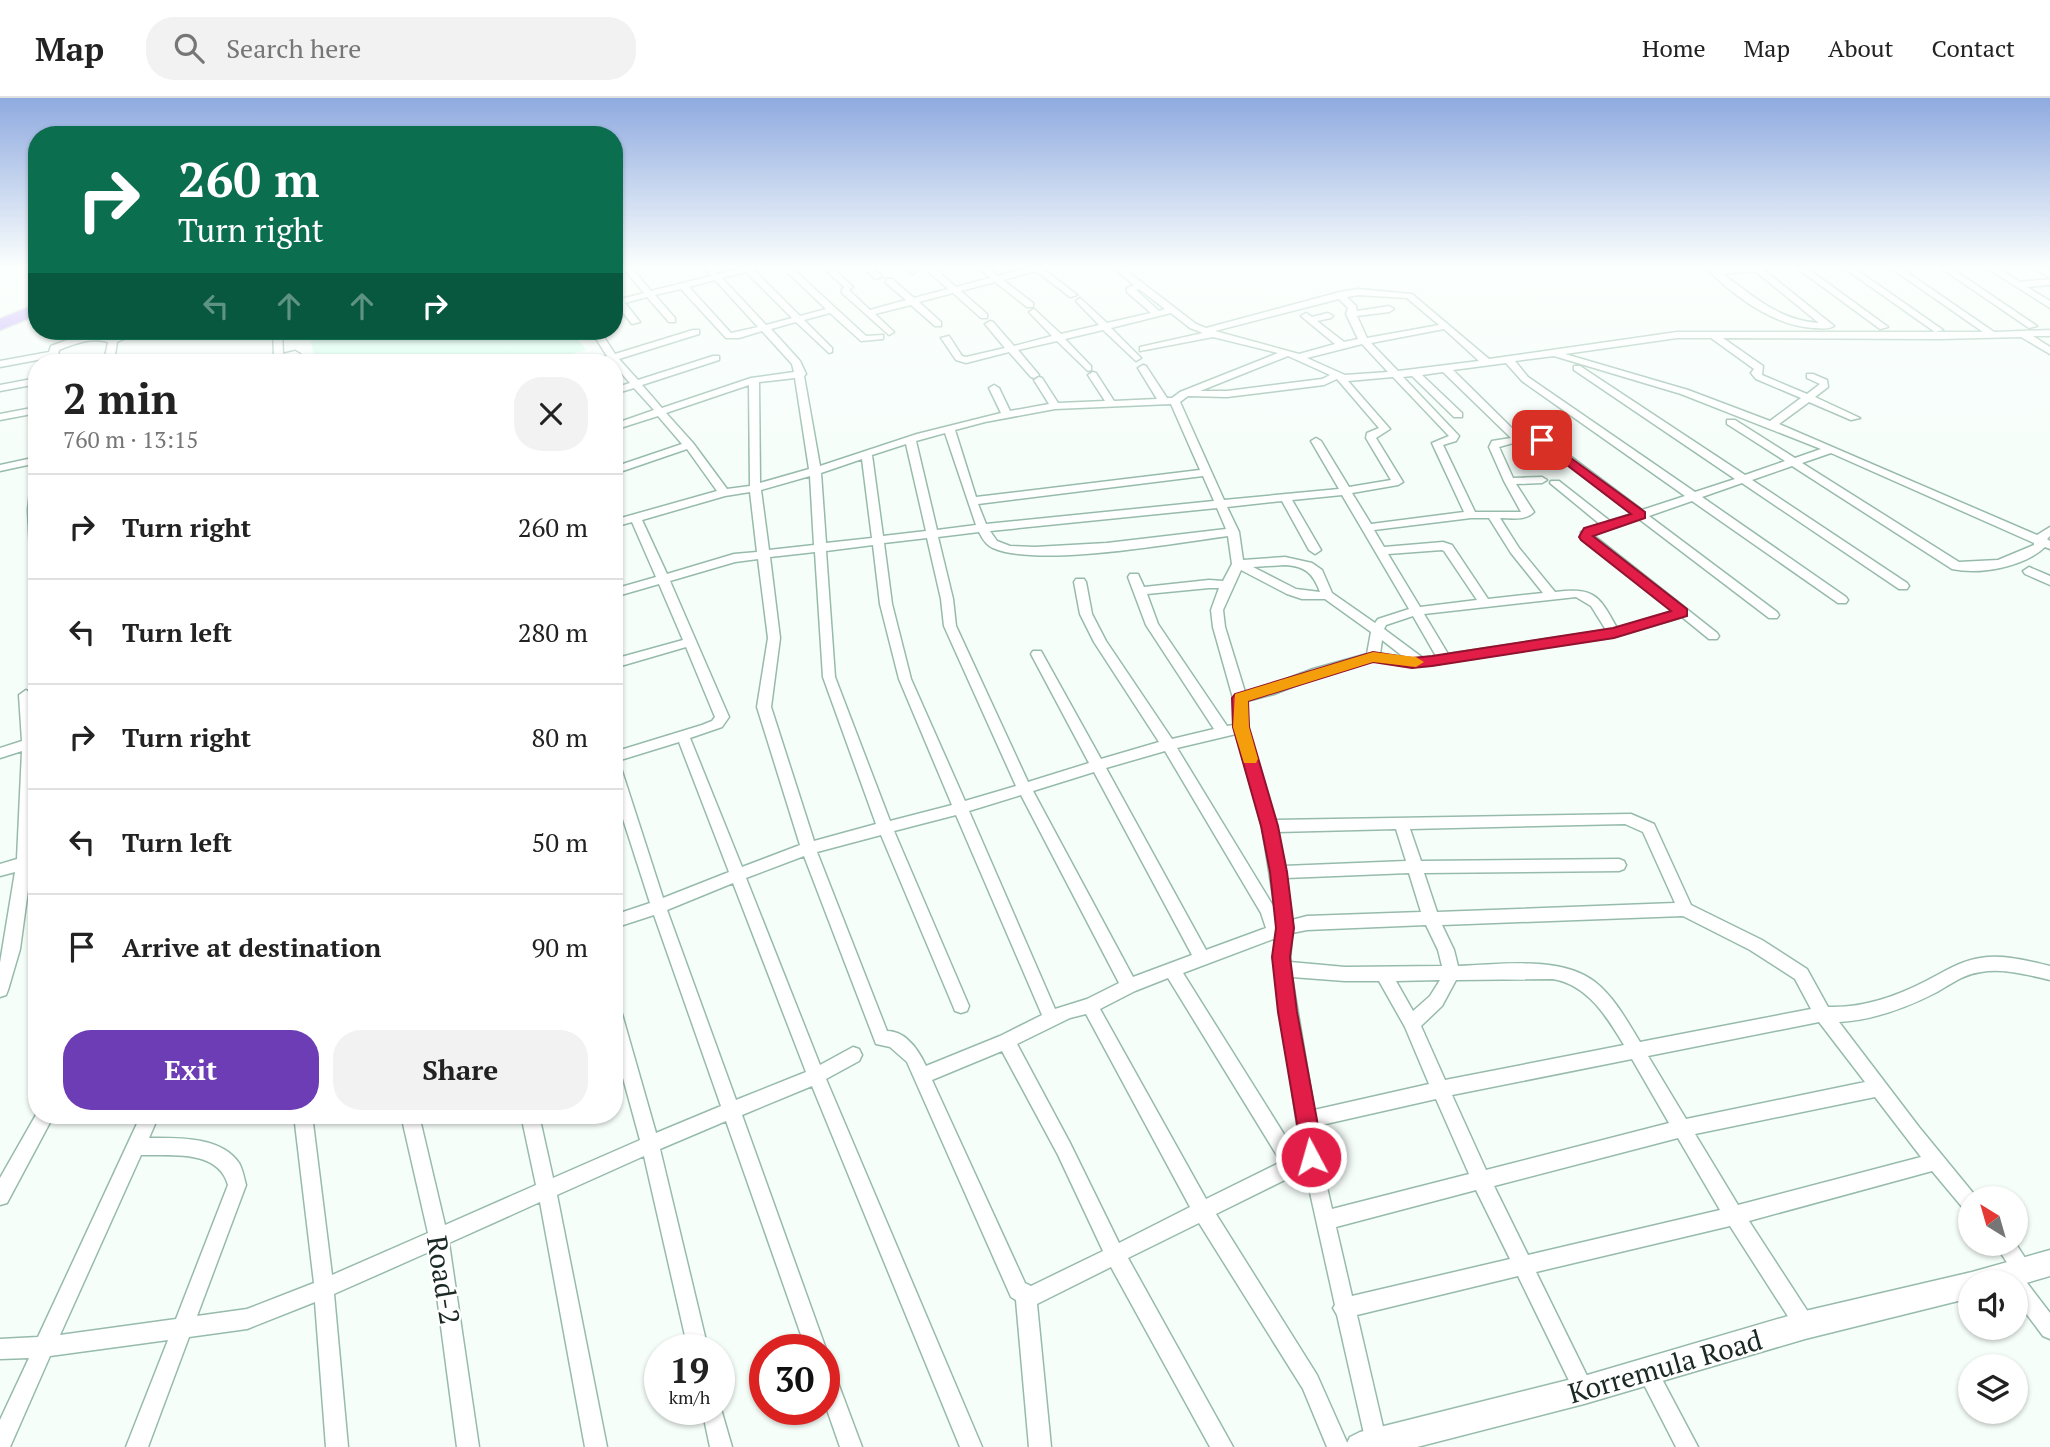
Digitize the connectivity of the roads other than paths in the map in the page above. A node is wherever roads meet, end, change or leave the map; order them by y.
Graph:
1 (724, 331) edge
2 (752, 331) edge
3 (768, 331) edge
4 (811, 331) edge
5 (855, 331) edge
6 (996, 331) edge
7 (1052, 331) edge
8 (1084, 331) edge
9 (1111, 331) edge
10 (1204, 331) edge
11 (1216, 331) edge
12 (1324, 331) edge
13 (1359, 331) edge
14 (1419, 331) edge
15 (1452, 331) edge
16 (1835, 331) edge
17 (1987, 331) edge
18 (696, 332) dead end
19 (1209, 333) junction
20 (2050, 333) edge
21 (2023, 334) junction
22 (1713, 335) junction
23 (1840, 335) junction
24 (1993, 335) junction
25 (880, 337) dead end
26 (1058, 337) junction
27 (946, 338) dead end
28 (75, 340) edge
29 (113, 340) edge
30 (1364, 341) junction
31 (1342, 345) junction
32 (829, 349) dead end
33 (1143, 349) dead end
34 (1013, 350) junction
35 (2050, 351) edge
36 (1550, 353) junction
37 (54, 354) edge
38 (110, 354) edge
39 (623, 355) edge
40 (1293, 355) junction
41 (716, 358) dead end
42 (1136, 358) dead end
43 (1508, 359) junction
44 (28, 360) edge
45 (1485, 361) junction
46 (0, 363) edge
47 (1143, 368) dead end
48 (1445, 368) junction
49 (1577, 368) dead end
50 (623, 370) edge
51 (1414, 373) junction
52 (801, 374) junction
53 (1395, 375) junction
54 (1810, 376) dead end
55 (1338, 377) junction
56 (754, 380) junction
57 (28, 383) edge
58 (636, 384) junction
59 (0, 388) edge
60 (623, 388) edge
61 (994, 388) dead end
62 (1806, 398) junction
63 (1175, 399) junction
64 (1111, 403) junction
65 (1055, 406) junction
66 (660, 411) junction
67 (28, 412) edge
68 (1007, 415) junction
69 (1458, 415) dead end
70 (0, 417) edge
71 (1855, 418) dead end
72 (1731, 422) dead end
73 (623, 424) edge
74 (1770, 425) junction
75 (949, 429) junction
76 (911, 440) junction
77 (1542, 440) dead end
78 (1316, 441) dead end
79 (689, 445) junction
80 (1831, 449) junction
81 (867, 454) junction
82 (28, 462) edge
83 (1795, 463) junction
84 (0, 468) edge
85 (623, 468) edge
86 (815, 471) junction
87 (1207, 472) junction
88 (1542, 480) dead end
89 (1745, 480) junction
90 (1509, 481) junction
91 (1555, 483) dead end
92 (755, 488) junction
93 (1347, 491) junction
94 (724, 493) junction
95 (1285, 497) junction
96 (1695, 499) junction
97 (973, 501) junction
98 (1220, 503) junction
99 (1471, 515) junction
100 (1640, 515) junction
101 (1493, 516) junction
102 (636, 518) junction
103 (623, 522) edge
104 (1608, 524) junction
105 (1366, 527) junction
106 (983, 528) junction
107 (2050, 530) edge
108 (1233, 532) junction
109 (930, 534) junction
110 (877, 541) junction
111 (2046, 543) edge
112 (818, 549) junction
113 (1315, 550) dead end
114 (1380, 551) junction
115 (765, 555) junction
116 (1238, 564) junction
117 (2029, 571) dead end
118 (1134, 577) dead end
119 (663, 579) junction
120 (2050, 581) edge
121 (1080, 582) dead end
122 (1227, 585) junction
123 (1903, 586) dead end
124 (623, 590) edge
125 (1140, 591) junction
126 (1327, 594) junction
127 (1553, 597) junction
128 (1842, 600) dead end
129 (1485, 603) junction
130 (1416, 611) junction
131 (1682, 613) junction
132 (1773, 615) dead end
133 (1377, 630) junction
134 (1614, 633) junction
135 (1713, 636) dead end
136 (690, 642) junction
137 (1037, 654) dead end
138 (1373, 657) junction
139 (1444, 658) junction
140 (623, 661) edge
141 (1420, 662) junction
142 (26, 695) dead end
143 (1240, 698) junction
144 (1241, 727) junction
145 (28, 728) edge
146 (1223, 731) junction
147 (685, 740) dead end
148 (28, 744) edge
149 (1169, 746) junction
150 (0, 753) edge
151 (623, 754) edge
152 (1097, 765) junction
153 (1024, 788) junction
154 (623, 796) edge
155 (959, 809) junction
156 (1401, 822) junction
157 (1269, 826) junction
158 (885, 828) junction
159 (808, 849) junction
160 (28, 863) edge
161 (1619, 865) dead end
162 (1416, 867) junction
163 (0, 870) edge
164 (28, 872) edge
165 (1278, 872) junction
166 (736, 874) junction
167 (659, 908) junction
168 (1685, 909) junction
169 (1431, 918) junction
170 (623, 919) edge
171 (1280, 929) junction
172 (1202, 958) junction
173 (1283, 969) junction
174 (1172, 970) junction
175 (1450, 972) junction
176 (2050, 973) edge
177 (1384, 974) junction
178 (1129, 986) junction
179 (0, 990) edge
180 (961, 1006) dead end
181 (1090, 1006) junction
182 (1823, 1014) junction
183 (1051, 1018) junction
184 (1411, 1023) junction
185 (1006, 1041) junction
186 (623, 1046) edge
187 (1635, 1050) junction
188 (853, 1055) dead end
189 (816, 1076) junction
190 (922, 1076) junction
191 (1878, 1088) junction
192 (1442, 1089) junction
193 (731, 1110) junction
194 (1307, 1120) junction
195 (40, 1124) edge
196 (146, 1124) edge
197 (304, 1124) edge
198 (412, 1124) edge
199 (532, 1124) edge
200 (1682, 1128) junction
201 (650, 1144) junction
202 (136, 1146) junction
203 (1311, 1157) junction
204 (1934, 1162) junction
205 (1293, 1165) junction
206 (1481, 1180) junction
207 (1958, 1188) edge
208 (547, 1191) junction
209 (0, 1196) edge
210 (1202, 1209) junction
211 (1734, 1216) junction
212 (1326, 1220) junction
213 (439, 1240) junction
214 (1115, 1255) junction
215 (2050, 1263) edge
216 (1522, 1266) junction
217 (2028, 1273) edge
218 (1958, 1288) edge
219 (324, 1289) junction
220 (2028, 1296) edge
221 (1026, 1297) junction
222 (1343, 1308) junction
223 (1804, 1325) junction
224 (2050, 1329) edge
225 (183, 1330) junction
226 (694, 1334) edge
227 (811, 1334) edge
228 (44, 1347) junction
229 (0, 1349) edge
230 (1647, 1371) junction
231 (1584, 1390) junction
232 (840, 1416) edge
233 (716, 1425) edge
234 (0, 1444) edge
235 (1368, 1445) edge
236 (138, 1447) edge
237 (337, 1447) edge
238 (468, 1447) edge
239 (596, 1447) edge
240 (721, 1447) edge
241 (851, 1447) edge
242 (971, 1447) edge
243 (1040, 1447) edge
244 (1222, 1447) edge
245 (1338, 1447) edge
246 (1687, 1447) edge

1 - 2 street
3 - 52 street
4 - 32 street
5 - 25 street
6 - 34 street
7 - 26 street
8 - 26 street
9 - 42 street
10 - 19 street
11 - 19 street
12 - 31 street
13 - 30 street
14 - 30 street
15 - 45 street
16 - 23 street
17 - 24 street
18 - 39 street
19 - 33 street
19 - 40 street
20 - 21 street
21 - 24 street
21 - 35 street
22 - 23 street
22 - 36 street
22 - 62 street
23 - 24 street
26 - 34 street
26 - 64 street
27 - 34 street
28 - 37 street
29 - 38 street
30 - 31 street
30 - 53 street
31 - 40 street
34 - 65 street
36 - 43 street
36 - 74 street
40 - 55 street
40 - 63 street
41 - 58 street
43 - 45 street
43 - 96 street
44 - 46 street
45 - 48 street
47 - 63 street
48 - 51 street
48 - 90 street
49 - 89 street
50 - 58 street
51 - 53 street
51 - 69 street
52 - 56 street
52 - 86 street
53 - 55 street
53 - 99 street
54 - 62 street
55 - 63 street
55 - 93 street
56 - 66 street
56 - 92 street
57 - 59 street
58 - 60 street
58 - 66 street
61 - 68 street
62 - 71 street
62 - 74 street
63 - 64 street
63 - 87 street
64 - 65 street
65 - 68 street
66 - 73 street
66 - 79 street
67 - 70 street
68 - 75 street
72 - 83 street
74 - 80 street
75 - 76 street
75 - 97 street
76 - 81 street
76 - 109 street
77 - 100 street
78 - 93 street
79 - 85 street
79 - 94 street
80 - 83 street
80 - 111 street
81 - 86 street
81 - 110 street
82 - 84 street
83 - 89 street
83 - 111 street
86 - 92 street
86 - 112 street
87 - 97 street
87 - 98 street
88 - 90 street
89 - 96 street
89 - 123 street
90 - 101 street
91 - 104 street
92 - 94 street
92 - 115 street
93 - 95 street
93 - 105 street
94 - 102 street
95 - 98 street
95 - 113 street
96 - 100 street
96 - 128 street
97 - 106 street
98 - 106 street
98 - 108 street
99 - 101 street
99 - 105 street
100 - 104 street
100 - 132 street
101 - 127 street
102 - 103 street
102 - 119 street
104 - 131 street
105 - 114 street
106 - 108 street
106 - 109 street
107 - 111 street
108 - 116 street
109 - 110 street
109 - 153 street
110 - 112 street
110 - 155 street
112 - 115 street
112 - 158 street
114 - 129 street
114 - 130 street
115 - 119 street
115 - 159 street
116 - 122 street
116 - 126 street
116 - 126 street
117 - 120 street
118 - 125 street
119 - 124 street
119 - 136 street
121 - 149 street
122 - 125 street
122 - 143 street
125 - 146 street
126 - 133 street
127 - 129 street
127 - 134 street
129 - 130 street
130 - 133 street
130 - 139 street
131 - 134 street
131 - 135 street
133 - 138 street
133 - 141 street
134 - 139 street
136 - 140 street
136 - 151 street
137 - 152 street
138 - 141 street
138 - 143 street
139 - 141 street
142 - 145 street
143 - 144 street
144 - 146 street
144 - 157 street
146 - 149 street
147 - 166 street
148 - 150 street
149 - 152 street
149 - 171 street
152 - 153 street
152 - 172 street
153 - 155 street
153 - 178 street
154 - 167 street
155 - 158 street
155 - 183 street
156 - 157 street
156 - 162 street
156 - 168 street
157 - 165 street
158 - 159 street
158 - 180 street
159 - 166 street
159 - 190 street
160 - 163 street
161 - 162 street
162 - 165 street
162 - 169 street
164 - 179 street
165 - 171 street
166 - 167 street
166 - 189 street
167 - 170 street
167 - 193 street
168 - 169 street
168 - 182 street
169 - 171 street
169 - 175 street
171 - 172 street
171 - 173 street
172 - 174 street
173 - 177 street
173 - 194 street
174 - 178 street
174 - 205 street
175 - 177 street
175 - 184 street
175 - 187 street
176 - 182 street
177 - 184 street
178 - 181 street
181 - 183 street
181 - 210 street
182 - 187 street
182 - 191 street
183 - 185 street
184 - 192 street
185 - 190 street
185 - 214 street
186 - 201 street
187 - 192 street
187 - 200 street
188 - 189 street
189 - 193 street
189 - 242 street
190 - 221 street
191 - 200 street
191 - 204 street
192 - 194 street
192 - 206 street
193 - 201 street
193 - 227 street
194 - 203 street
195 - 209 street
196 - 202 street
197 - 219 street
198 - 213 street, Road-2
199 - 208 street
200 - 206 street
200 - 211 street
201 - 208 street
201 - 226 street
202 - 225 street
202 - 228 street
203 - 205 street
203 - 212 street
204 - 207 street
204 - 211 street
205 - 210 street
206 - 212 street
206 - 216 street
208 - 213 street
208 - 239 street
210 - 214 street
210 - 245 street
211 - 216 street
211 - 223 street
212 - 222 street
213 - 219 street
213 - 238 street, Road-2
214 - 221 street
214 - 244 street
215 - 217 street
216 - 222 street
216 - 231 street
218 - 223 street, Korremula Road
219 - 225 street
219 - 237 street
220 - 224 street
221 - 243 street
222 - 235 street
223 - 230 street, Korremula Road
225 - 228 street
225 - 236 street
228 - 229 street
228 - 234 street
230 - 231 street, Korremula Road
230 - 246 street
231 - 235 street, Korremula Road
232 - 241 street
233 - 240 street

